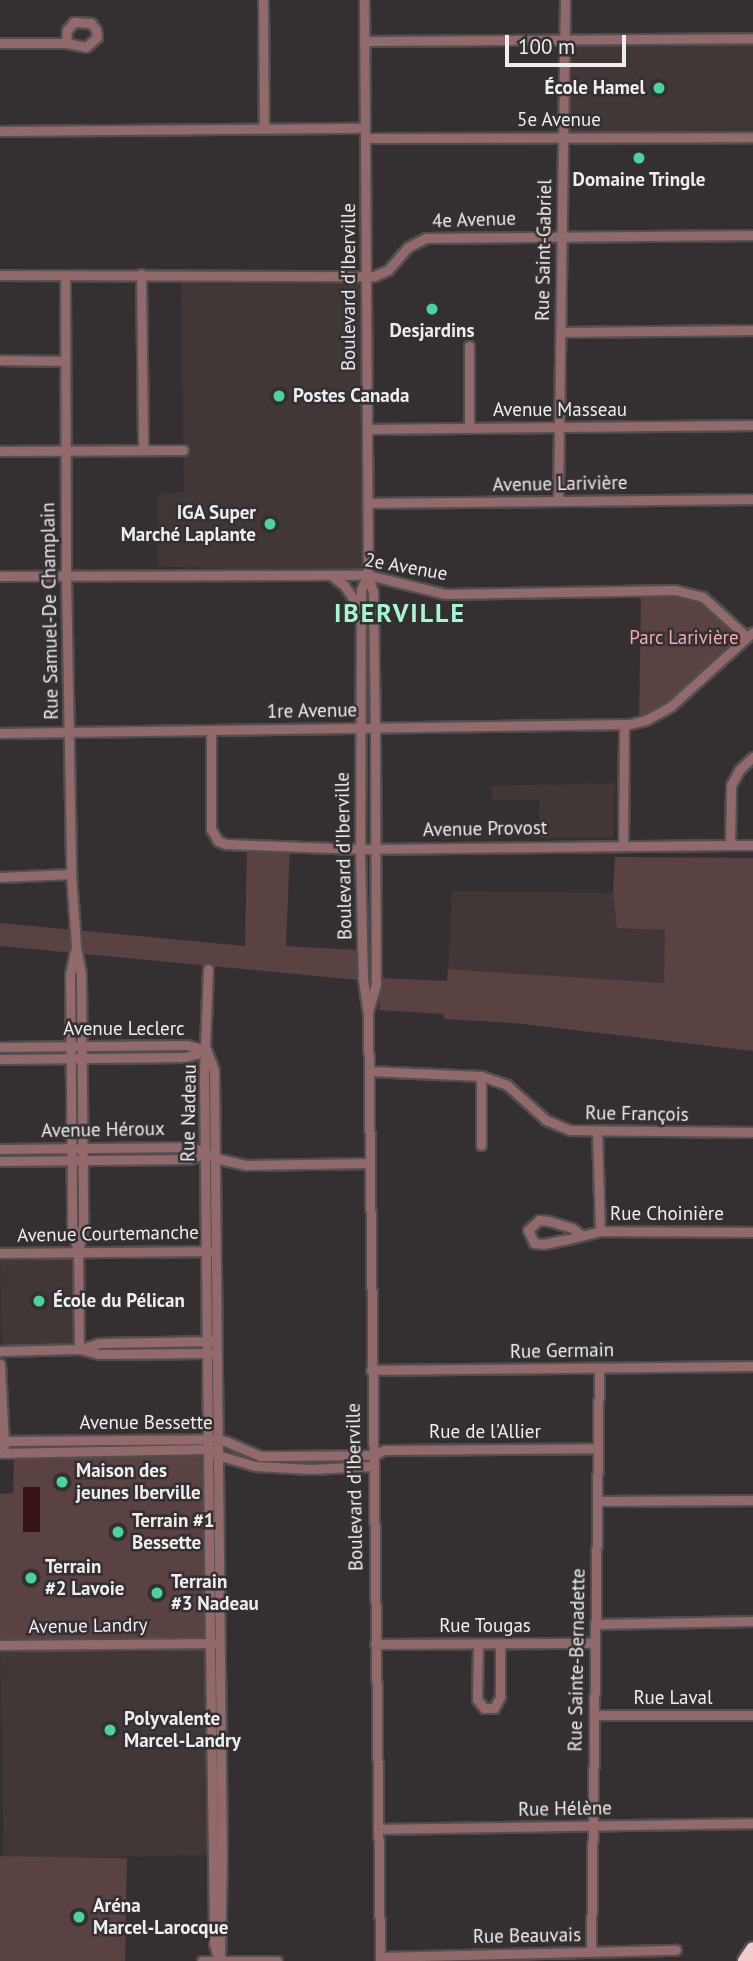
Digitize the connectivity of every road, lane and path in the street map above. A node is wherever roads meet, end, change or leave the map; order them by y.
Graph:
1 (263, 0) edge
2 (364, 0) edge
3 (565, 0) edge
4 (753, 38) edge
5 (565, 40) junction
6 (364, 41) junction
7 (0, 43) edge
8 (66, 43) dead end
9 (264, 129) junction
10 (0, 131) edge
11 (365, 133) junction
12 (563, 137) junction
13 (753, 137) edge
14 (562, 235) junction
15 (753, 235) edge
16 (0, 272) edge
17 (141, 274) junction
18 (65, 275) junction
19 (366, 276) junction
20 (753, 330) edge
21 (561, 332) junction
22 (469, 346) dead end
23 (0, 360) edge
24 (65, 361) junction
25 (753, 425) edge
26 (559, 427) junction
27 (469, 428) junction
28 (367, 429) junction
29 (144, 449) junction
30 (183, 450) dead end
31 (0, 451) edge
32 (65, 451) junction
33 (753, 499) edge
34 (558, 501) junction
35 (368, 503) junction
36 (331, 575) junction
37 (369, 575) junction
38 (0, 576) edge
39 (66, 576) junction
40 (361, 614) junction
41 (750, 635) edge
42 (624, 725) junction
43 (360, 728) junction
44 (375, 728) junction
45 (211, 730) junction
46 (70, 732) junction
47 (0, 733) edge
48 (753, 757) edge
49 (623, 845) junction
50 (730, 845) junction
51 (753, 845) edge
52 (374, 848) junction
53 (360, 849) junction
54 (71, 874) junction
55 (0, 877) edge
56 (76, 946) junction
57 (208, 969) dead end
58 (368, 1013) junction
59 (71, 1046) junction
60 (0, 1047) edge
61 (82, 1047) junction
62 (207, 1051) junction
63 (82, 1058) junction
64 (0, 1059) edge
65 (71, 1059) junction
66 (369, 1071) junction
67 (481, 1076) junction
68 (597, 1131) junction
69 (753, 1132) edge
70 (481, 1145) dead end
71 (71, 1148) junction
72 (82, 1148) junction
73 (0, 1149) edge
74 (210, 1156) junction
75 (72, 1160) junction
76 (83, 1160) junction
77 (0, 1161) edge
78 (370, 1163) junction
79 (600, 1231) junction
80 (753, 1232) edge
81 (581, 1235) junction
82 (211, 1251) junction
83 (78, 1252) junction
84 (0, 1253) edge
85 (212, 1341) junction
86 (79, 1349) junction
87 (0, 1351) edge
88 (212, 1353) junction
89 (0, 1364) edge
90 (753, 1366) edge
91 (599, 1368) junction
92 (371, 1370) junction
93 (2, 1441) edge
94 (212, 1443) junction
95 (598, 1448) junction
96 (2, 1453) edge
97 (217, 1455) junction
98 (373, 1455) junction
99 (311, 1456) junction
100 (372, 1466) junction
101 (311, 1469) junction
102 (753, 1500) edge
103 (597, 1501) junction
104 (753, 1621) edge
105 (595, 1624) junction
106 (214, 1643) junction
107 (595, 1643) junction
108 (375, 1644) junction
109 (478, 1644) junction
110 (500, 1644) junction
111 (0, 1645) edge
112 (594, 1715) junction
113 (753, 1715) edge
114 (753, 1823) edge
115 (593, 1826) junction
116 (378, 1829) junction
117 (753, 1949) edge
118 (676, 1951) dead end
119 (591, 1952) junction
120 (380, 1959) edge
121 (202, 1961) edge
122 (219, 1961) edge
123 (277, 1961) edge
124 (745, 1961) edge

1 - 9 street
2 - 6 street, Boulevard d'Iberville
3 - 5 street, Rue Saint-Gabriel
4 - 5 street
5 - 6 street
5 - 12 street, Rue Saint-Gabriel
6 - 11 street, Boulevard d'Iberville
7 - 8 street
9 - 10 street, 5e Avenue
9 - 11 street, 5e Avenue
11 - 12 street, 5e Avenue
11 - 19 street, Boulevard d'Iberville
12 - 13 street, 5e Avenue
12 - 14 street, Rue Saint-Gabriel
14 - 15 street, 4e Avenue
14 - 19 street, 4e Avenue
14 - 21 street, Rue Saint-Gabriel
16 - 18 street, 4e Avenue
17 - 18 street, 4e Avenue
17 - 19 street, 4e Avenue
17 - 29 street
18 - 24 street, Rue Samuel-De Champlain
19 - 28 street, Boulevard d'Iberville
20 - 21 street
21 - 26 street, Rue Saint-Gabriel
22 - 27 street
23 - 24 street
24 - 32 street, Rue Samuel-De Champlain
25 - 26 street, Avenue Masseau
26 - 27 street, Avenue Masseau
26 - 34 street, Rue Saint-Gabriel
27 - 28 street, Avenue Masseau
28 - 35 street, Boulevard d'Iberville
29 - 30 street
29 - 32 street
31 - 32 street
32 - 39 street, Rue Samuel-De Champlain
33 - 34 street, Avenue Larivière
34 - 35 street, Avenue Larivière
35 - 37 street, Boulevard d'Iberville
36 - 37 street, 2e Avenue
36 - 39 street, 2e Avenue
36 - 40 street
37 - 40 street, Boulevard d'Iberville
37 - 41 street, 2e Avenue
37 - 44 street, Boulevard d'Iberville
38 - 39 street, 2e Avenue
39 - 46 street, Rue Samuel-De Champlain
40 - 43 street, Boulevard d'Iberville
41 - 42 street, 1re Avenue
42 - 44 street, 1re Avenue
42 - 49 street
43 - 44 street, 1re Avenue
43 - 45 street, 1re Avenue
43 - 53 street, Boulevard d'Iberville
44 - 52 street, Boulevard d'Iberville
45 - 46 street, 1re Avenue
45 - 53 street, Avenue Provost
46 - 47 street, 1re Avenue
46 - 54 street, Rue Samuel-De Champlain
48 - 50 street
49 - 50 street, Avenue Provost
49 - 52 street, Avenue Provost
50 - 51 street, Avenue Provost
52 - 53 street, Avenue Provost
52 - 58 street, Boulevard d'Iberville
53 - 58 street, Boulevard d'Iberville
54 - 55 street
54 - 56 street, Rue Samuel-De Champlain
56 - 59 street, Rue Samuel-De Champlain
56 - 61 street, Rue Samuel-De Champlain
57 - 62 street, Rue Nadeau
58 - 66 street, Boulevard d'Iberville
59 - 60 street, Avenue Leclerc
59 - 61 street, Avenue Leclerc
59 - 65 street, Rue Samuel-De Champlain
61 - 62 street, Avenue Leclerc
61 - 63 street, Rue Samuel-De Champlain
62 - 63 street, Avenue Leclerc
62 - 74 street, Rue Nadeau
63 - 65 street, Avenue Leclerc
63 - 72 street, Rue Samuel-De Champlain
64 - 65 street, Avenue Leclerc
65 - 71 street, Rue Samuel-De Champlain
66 - 67 street, Rue François
66 - 78 street, Boulevard d'Iberville
67 - 68 street, Rue François
67 - 70 street
68 - 69 street, Rue François
68 - 79 street
71 - 72 street, Avenue Héroux
71 - 73 street, Avenue Héroux
71 - 75 street, Rue Samuel-De Champlain
72 - 74 street, Avenue Héroux
72 - 76 street, Rue Samuel-De Champlain
74 - 76 street, Avenue Héroux
74 - 78 street, Avenue Héroux
74 - 82 street, Rue Nadeau
75 - 76 street, Avenue Héroux
75 - 77 street, Avenue Héroux
75 - 83 street, Rue Samuel-De Champlain
76 - 83 street, Rue Samuel-De Champlain
78 - 92 street, Boulevard d'Iberville
79 - 80 street, Rue Choinière
79 - 81 street, Rue Choinière
81 - 81 street, Rue Choinière
82 - 83 street, Avenue Courtemanche
82 - 85 street, Rue Nadeau
83 - 84 street, Avenue Courtemanche
83 - 86 street, Rue Samuel-De Champlain
85 - 86 street
85 - 88 street, Rue Nadeau
86 - 87 street
86 - 88 street
88 - 94 street, Rue Nadeau
89 - 93 street
90 - 91 street, Rue Germain
91 - 92 street, Rue Germain
91 - 95 street, Rue Sainte-Bernadette
92 - 98 street, Boulevard d'Iberville
93 - 94 street, Avenue Bessette
93 - 96 street
94 - 96 street, Avenue Bessette
94 - 97 street, Avenue Bessette
94 - 99 street, Avenue Bessette
94 - 106 street, Rue Nadeau
95 - 98 street, Rue de l'Allier
95 - 103 street, Rue Sainte-Bernadette
97 - 101 street, Avenue Bessette
97 - 106 street, Rue Nadeau
98 - 99 street, Avenue Bessette
98 - 100 street, Boulevard d'Iberville
99 - 101 street
100 - 101 street, Avenue Bessette
100 - 108 street, Boulevard d'Iberville
102 - 103 street
103 - 105 street, Rue Sainte-Bernadette
104 - 105 street
105 - 107 street, Rue Sainte-Bernadette
106 - 111 street, Avenue Landry
106 - 122 street, Rue Nadeau
107 - 110 street, Rue Tougas
107 - 112 street, Rue Sainte-Bernadette
108 - 109 street, Rue Tougas
108 - 116 street, Boulevard d'Iberville
109 - 110 street, Rue Tougas
109 - 110 street
112 - 113 street, Rue Laval
112 - 115 street, Rue Sainte-Bernadette
114 - 115 street, Rue Hélène
115 - 116 street, Rue Hélène
115 - 119 street, Rue Sainte-Bernadette
116 - 120 street, Boulevard d'Iberville
117 - 124 highway
118 - 119 street, Rue Beauvais
119 - 120 street, Rue Beauvais
121 - 122 street
122 - 123 street

